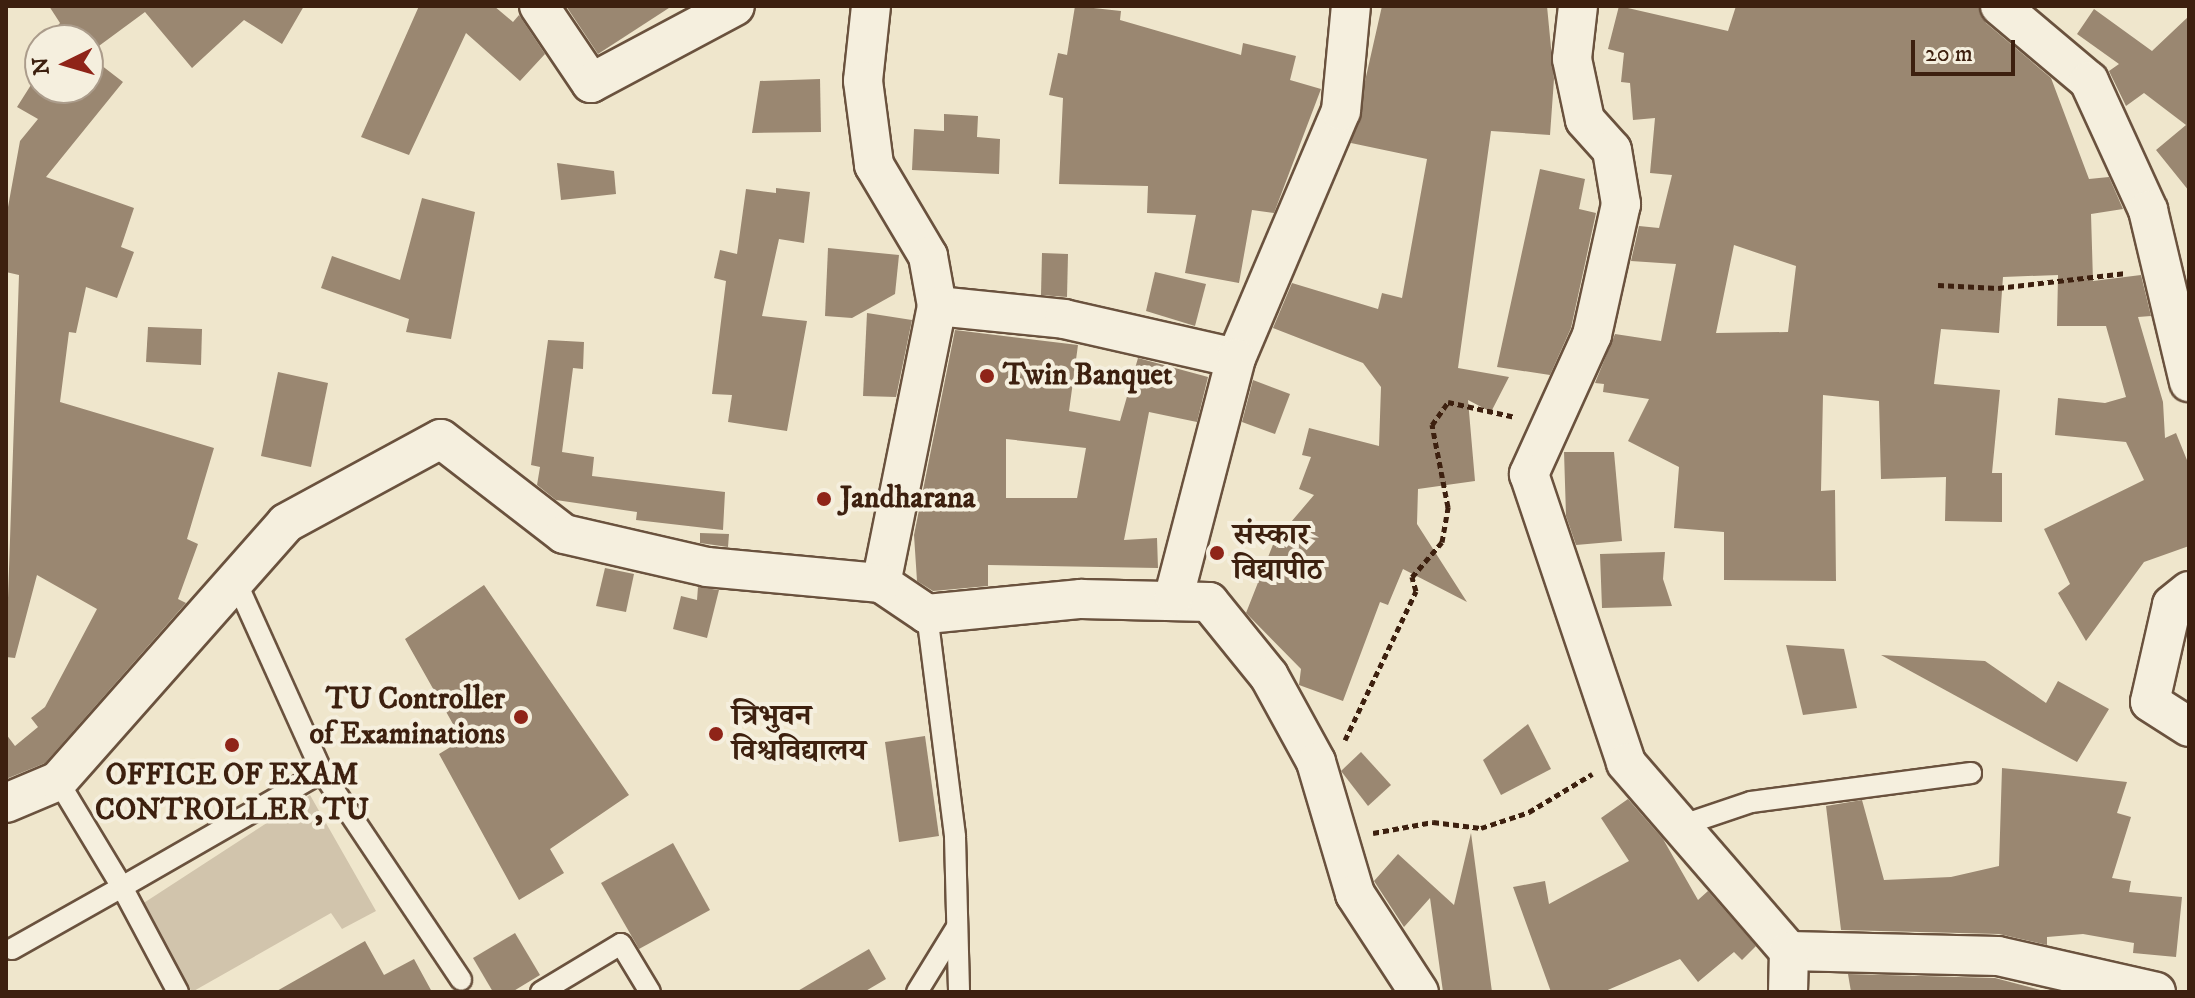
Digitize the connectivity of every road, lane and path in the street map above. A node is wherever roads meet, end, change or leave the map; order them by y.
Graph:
1 (539, 6) edge
2 (735, 6) edge
3 (871, 6) edge
4 (1351, 6) edge
5 (1578, 6) edge
6 (2000, 6) edge
7 (2163, 268) junction
8 (1938, 285) dead end
9 (937, 306) junction
10 (1236, 358) junction
11 (2189, 382) edge
12 (1556, 424) junction
13 (881, 583) junction
14 (238, 586) junction
15 (2189, 591) edge
16 (1174, 596) junction
17 (927, 614) junction
18 (2189, 727) edge
19 (1624, 759) junction
20 (1316, 762) junction
21 (322, 772) junction
22 (1971, 773) dead end
23 (58, 781) junction
24 (6, 803) edge
25 (1680, 826) junction
26 (1340, 839) junction
27 (122, 887) junction
28 (957, 927) junction
29 (12, 949) dead end
30 (1789, 951) junction
31 (461, 980) dead end
32 (178, 992) edge
33 (541, 992) edge
34 (650, 992) edge
35 (917, 992) edge
36 (959, 992) edge
37 (1419, 992) edge
38 (1788, 992) edge
39 (2156, 992) edge

1 - 2 street
3 - 9 street
4 - 10 street
5 - 12 street
6 - 7 street
7 - 8 path
7 - 11 street
9 - 10 street
9 - 13 street
10 - 16 street
12 - 19 street
12 - 20 path
13 - 14 street
13 - 17 street
14 - 21 lane
14 - 23 street
15 - 18 street
16 - 17 street
16 - 20 street
17 - 28 lane
19 - 25 street
19 - 26 path
20 - 26 street
21 - 27 lane
21 - 31 lane
22 - 25 lane
23 - 24 street
23 - 27 lane
25 - 30 street
26 - 37 street
27 - 29 lane
27 - 32 lane
28 - 35 lane
28 - 36 lane
30 - 38 street
30 - 39 street
33 - 34 lane

